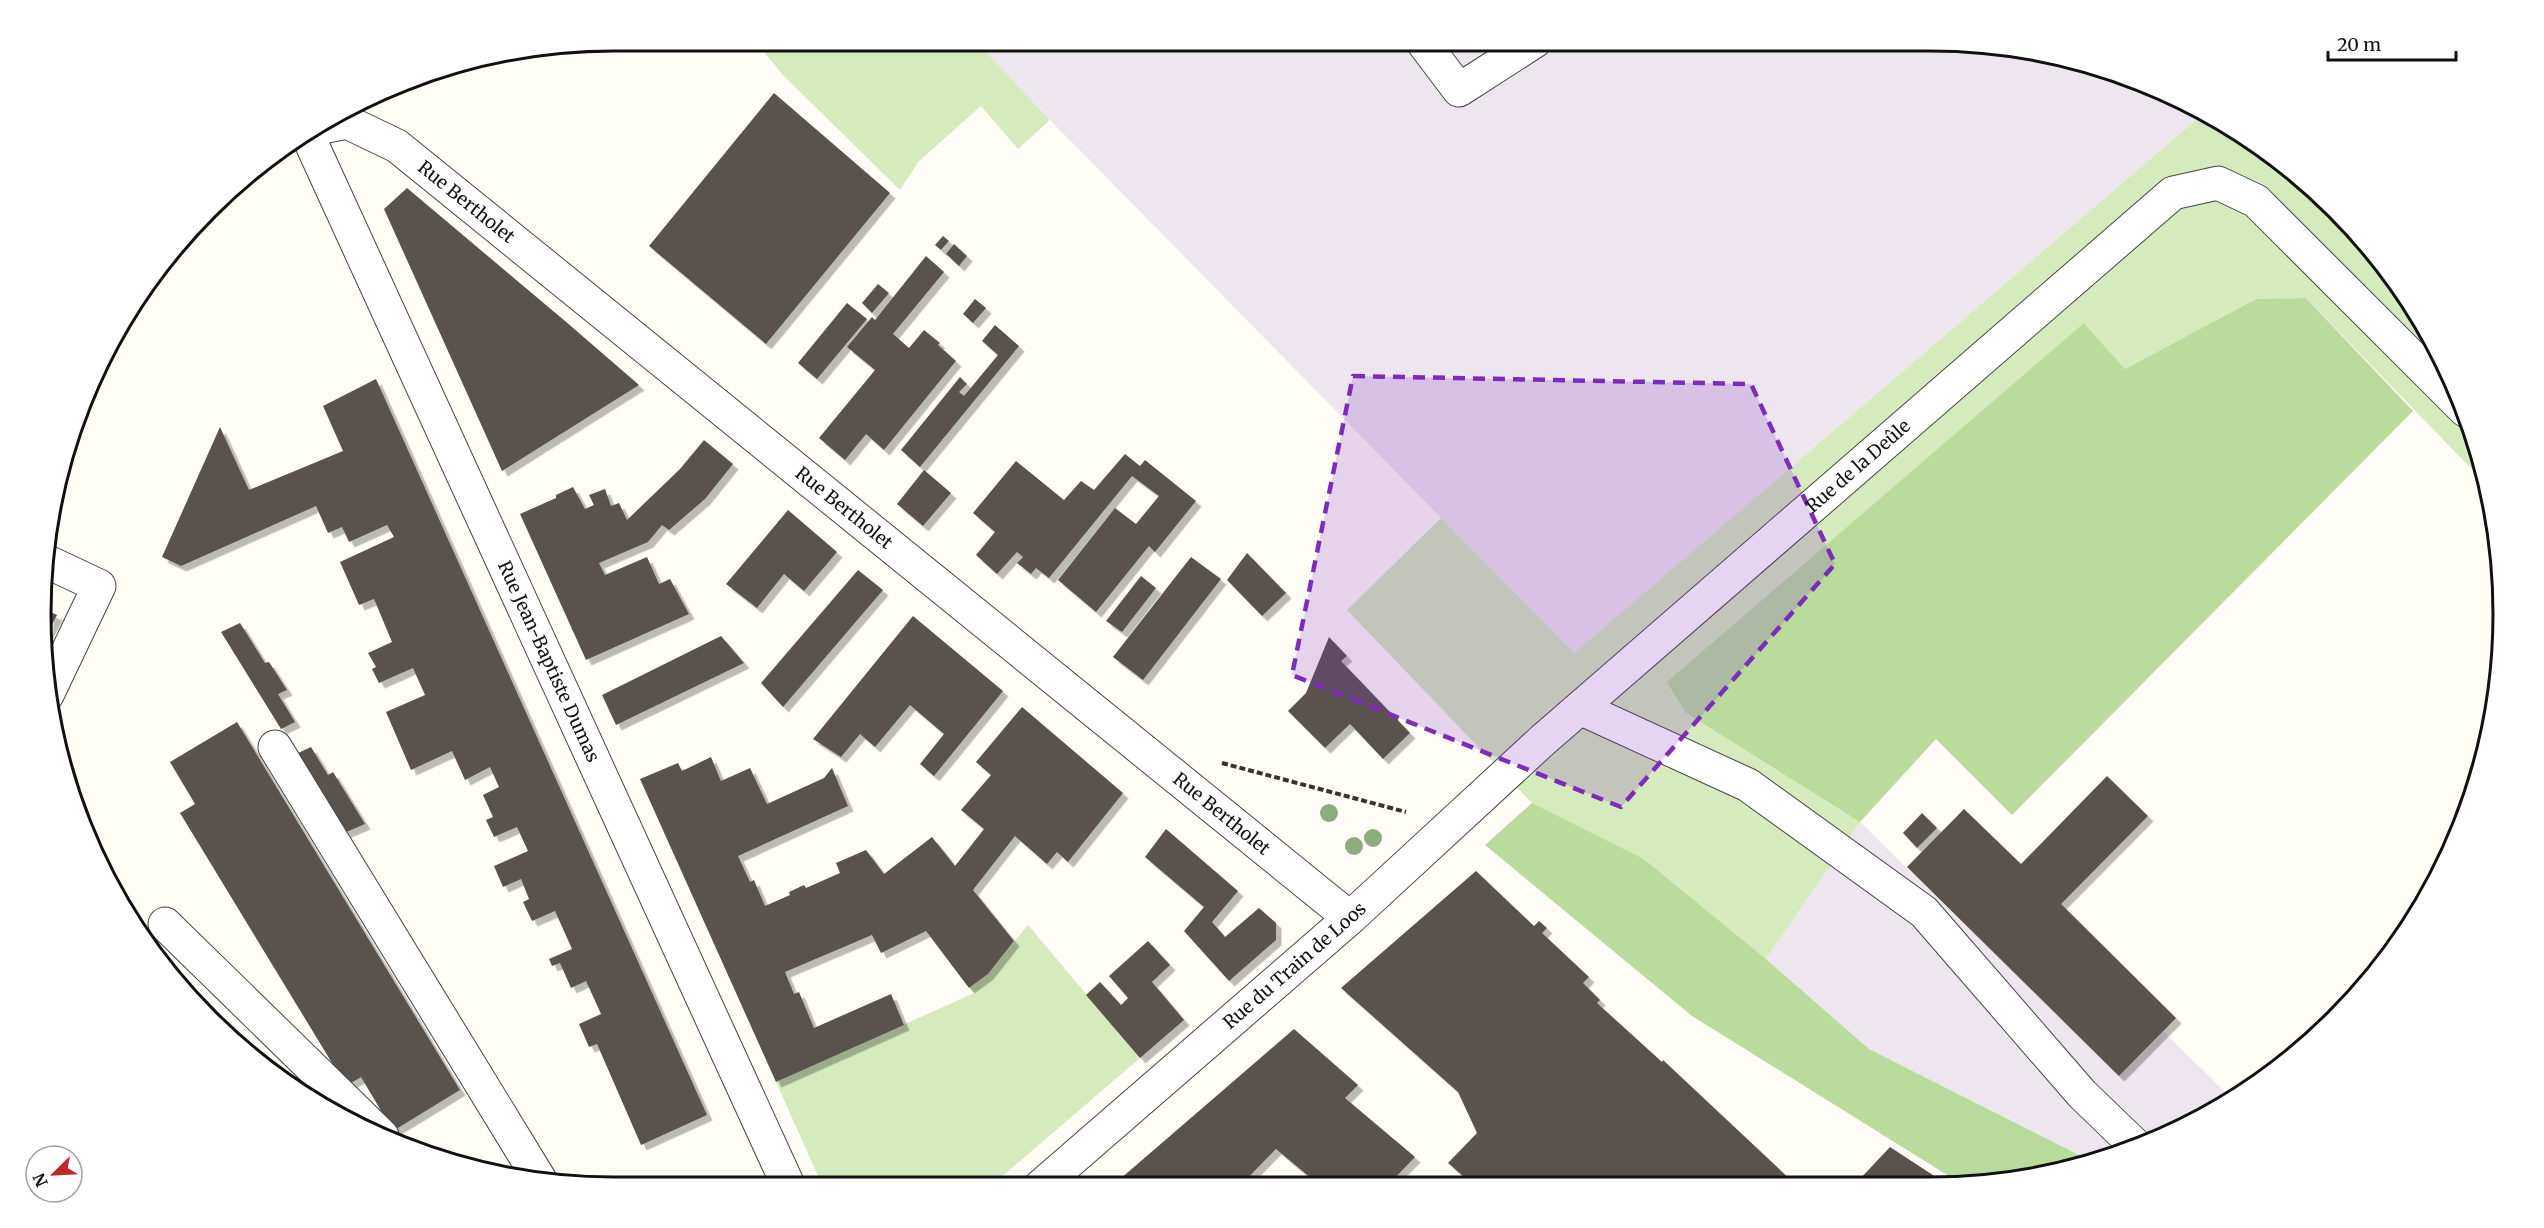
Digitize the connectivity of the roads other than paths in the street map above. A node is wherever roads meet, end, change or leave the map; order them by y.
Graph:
1 (1430, 51) edge
2 (1518, 51) edge
3 (335, 124) edge
4 (310, 140) edge
5 (2447, 392) edge
6 (53, 565) edge
7 (55, 678) edge
8 (1580, 708) junction
9 (1543, 740) joint
10 (275, 747) dead end
11 (1350, 918) junction
12 (165, 924) dead end
13 (364, 1119) edge
14 (2130, 1140) edge
15 (534, 1171) edge
16 (784, 1177) edge
17 (1051, 1177) edge

1 - 2 street
3 - 11 street, Rue Bertholet
4 - 16 street, Rue Jean-Baptiste Dumas
5 - 8 street, Rue de la Deûle
6 - 7 street
8 - 9 street, Rue de la Deûle
8 - 14 street
9 - 11 street, Rue du Train de Loos
10 - 15 street
11 - 17 street, Rue du Train de Loos
12 - 13 street

